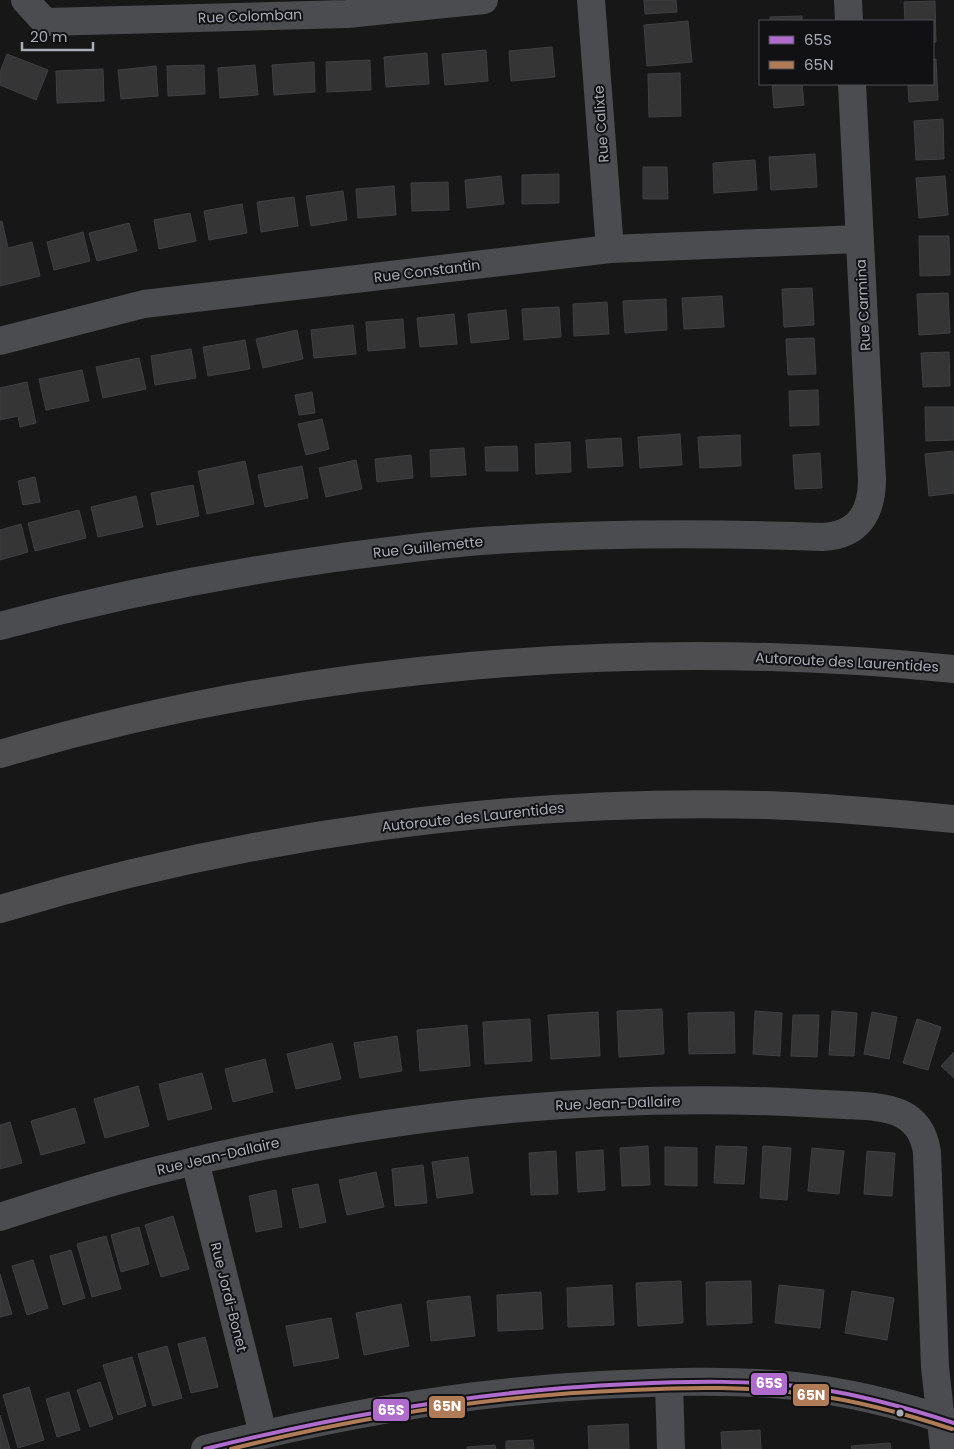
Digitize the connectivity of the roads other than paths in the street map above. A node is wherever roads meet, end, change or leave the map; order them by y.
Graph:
1 (25, 0) edge
2 (484, 0) edge
3 (591, 0) edge
4 (848, 0) edge
5 (849, 20) edge
6 (852, 85) edge
7 (859, 239) junction
8 (610, 249) junction
9 (0, 341) edge
10 (859, 522) joint
11 (0, 626) edge
12 (954, 669) edge
13 (0, 754) edge
14 (954, 819) edge
15 (0, 909) edge
16 (195, 1161) junction
17 (0, 1217) edge
18 (669, 1383) junction
19 (947, 1420) edge
20 (263, 1434) junction
21 (206, 1449) edge
22 (671, 1449) edge
23 (944, 1449) edge

1 - 2 street, Rue Colomban
3 - 8 street, Rue Calixte
4 - 5 street
6 - 7 street, Rue Carmina
7 - 8 street, Rue Constantin
7 - 10 street, Rue Carmina
8 - 9 street, Rue Constantin
10 - 11 street, Rue Guillemette
12 - 13 highway, Autoroute des Laurentides
14 - 15 highway, Autoroute des Laurentides
16 - 17 street, Rue Jean-Dallaire
16 - 19 street, Rue Jean-Dallaire
16 - 20 street, Rue Jordi-Bonet
18 - 19 street
18 - 20 street
18 - 22 street
19 - 23 street, Rue Jean-Dallaire
20 - 21 street

